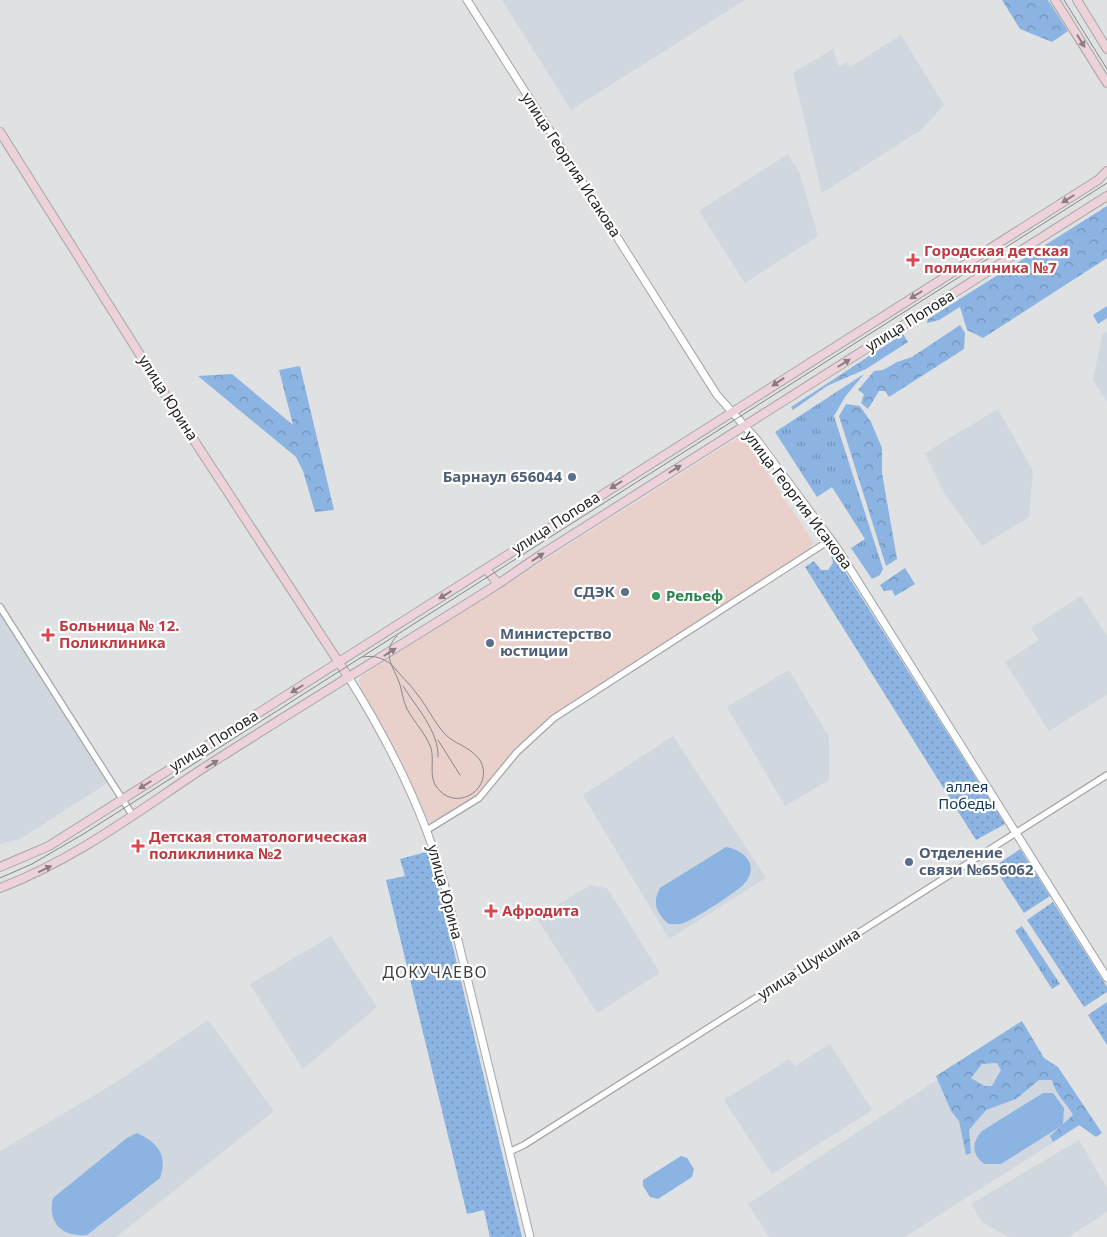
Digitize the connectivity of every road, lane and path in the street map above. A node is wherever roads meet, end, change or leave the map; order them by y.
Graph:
1 (467, 0) edge
2 (1055, 0) edge
3 (1077, 0) edge
4 (1107, 49) edge
5 (1107, 83) edge
6 (0, 132) edge
7 (1107, 171) edge
8 (1107, 196) edge
9 (731, 412) junction
10 (744, 426) junction
11 (830, 540) junction
12 (486, 569) junction
13 (498, 584) junction
14 (0, 607) edge
15 (338, 663) junction
16 (349, 678) junction
17 (1107, 775) edge
18 (123, 799) junction
19 (133, 816) junction
20 (428, 830) junction
21 (1016, 833) junction
22 (0, 867) edge
23 (0, 888) edge
24 (1107, 978) edge
25 (509, 1152) junction
26 (530, 1237) edge

1 - 9 street, улица Георгия Исакова
2 -> 5 main road
3 - 4 main road
6 - 15 main road, улица Юрина
7 -> 9 main road, улица Попова
10 -> 8 main road, улица Попова
9 - 10 street, улица Георгия Исакова
9 -> 12 main road, улица Попова
10 - 11 street, улица Георгия Исакова
13 -> 10 main road, улица Попова
11 - 20 street
11 - 21 street, улица Георгия Исакова
12 - 13 main road
12 -> 15 main road, улица Попова
16 -> 13 main road, улица Попова
14 - 18 street
15 - 16 main road, улица Юрина
15 -> 18 main road, улица Попова
19 -> 16 main road, улица Попова
16 - 20 street, улица Юрина
17 - 21 street, улица Шукшина
18 - 19 street
18 - 22 main road, улица Попова
23 -> 19 main road, улица Попова
20 - 25 street, улица Юрина
21 - 24 street, улица Георгия Исакова
21 - 25 street, улица Шукшина
25 - 26 street, улица Юрина

